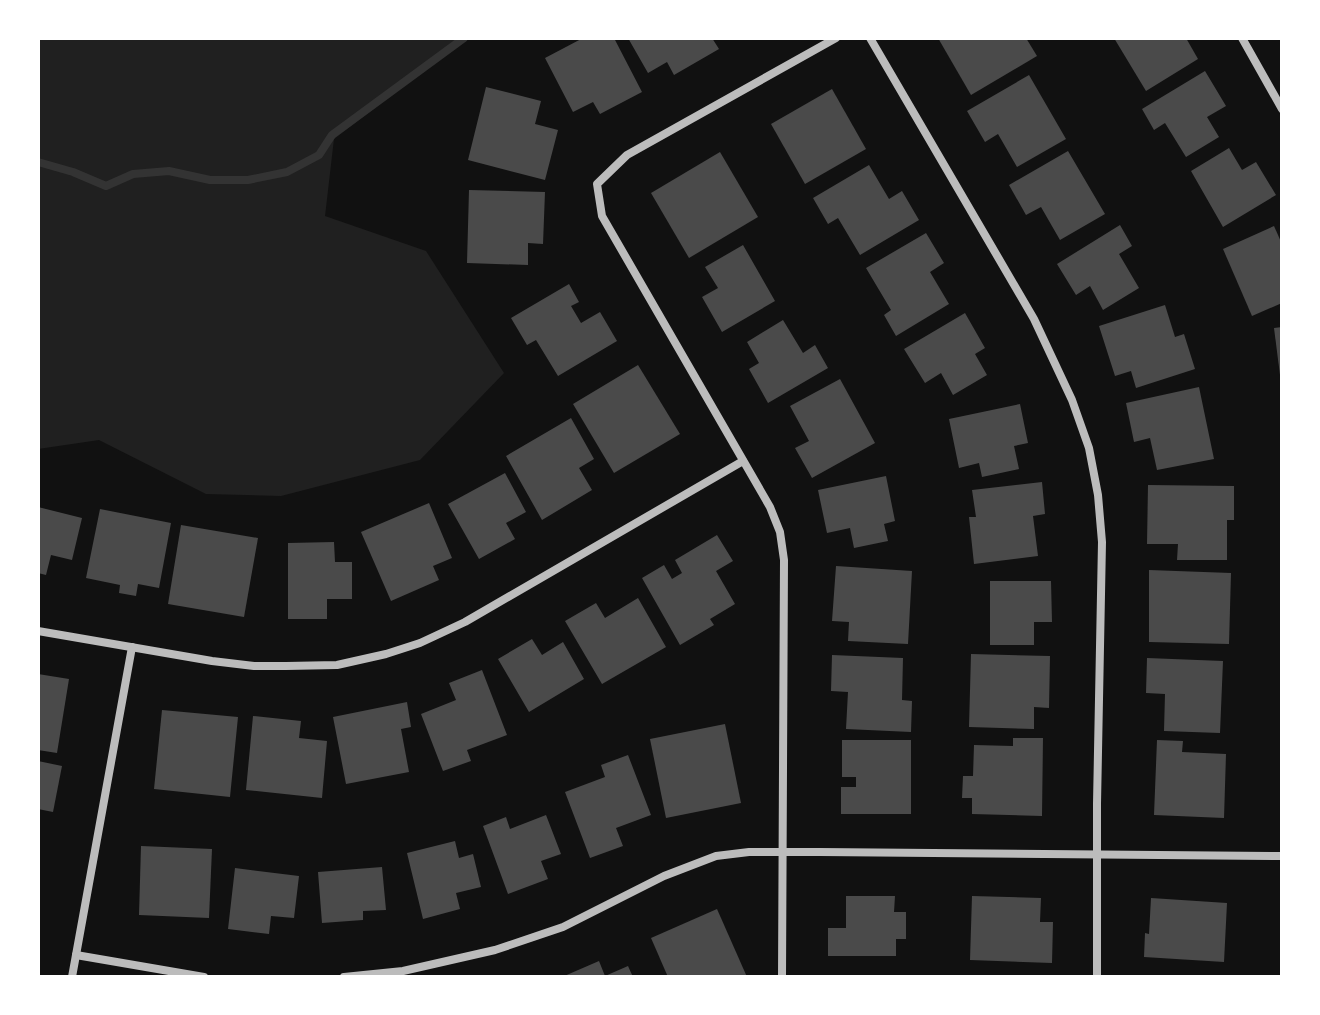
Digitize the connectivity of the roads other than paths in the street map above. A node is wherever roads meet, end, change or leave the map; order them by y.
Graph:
1 (836, 38) edge
2 (870, 38) edge
3 (1242, 38) edge
4 (1282, 109) edge
5 (743, 461) junction
6 (38, 631) edge
7 (132, 647) junction
8 (782, 852) junction
9 (1098, 855) junction
10 (1282, 856) edge
11 (76, 955) junction
12 (72, 977) edge
13 (204, 977) edge
14 (344, 977) edge
15 (782, 977) edge
16 (1097, 977) edge

1 - 5 street
2 - 9 street
3 - 4 street
5 - 7 street
5 - 8 street
6 - 7 street
7 - 11 street
8 - 9 street
8 - 14 street
8 - 15 street
9 - 10 street
9 - 16 street
11 - 12 street
11 - 13 street

